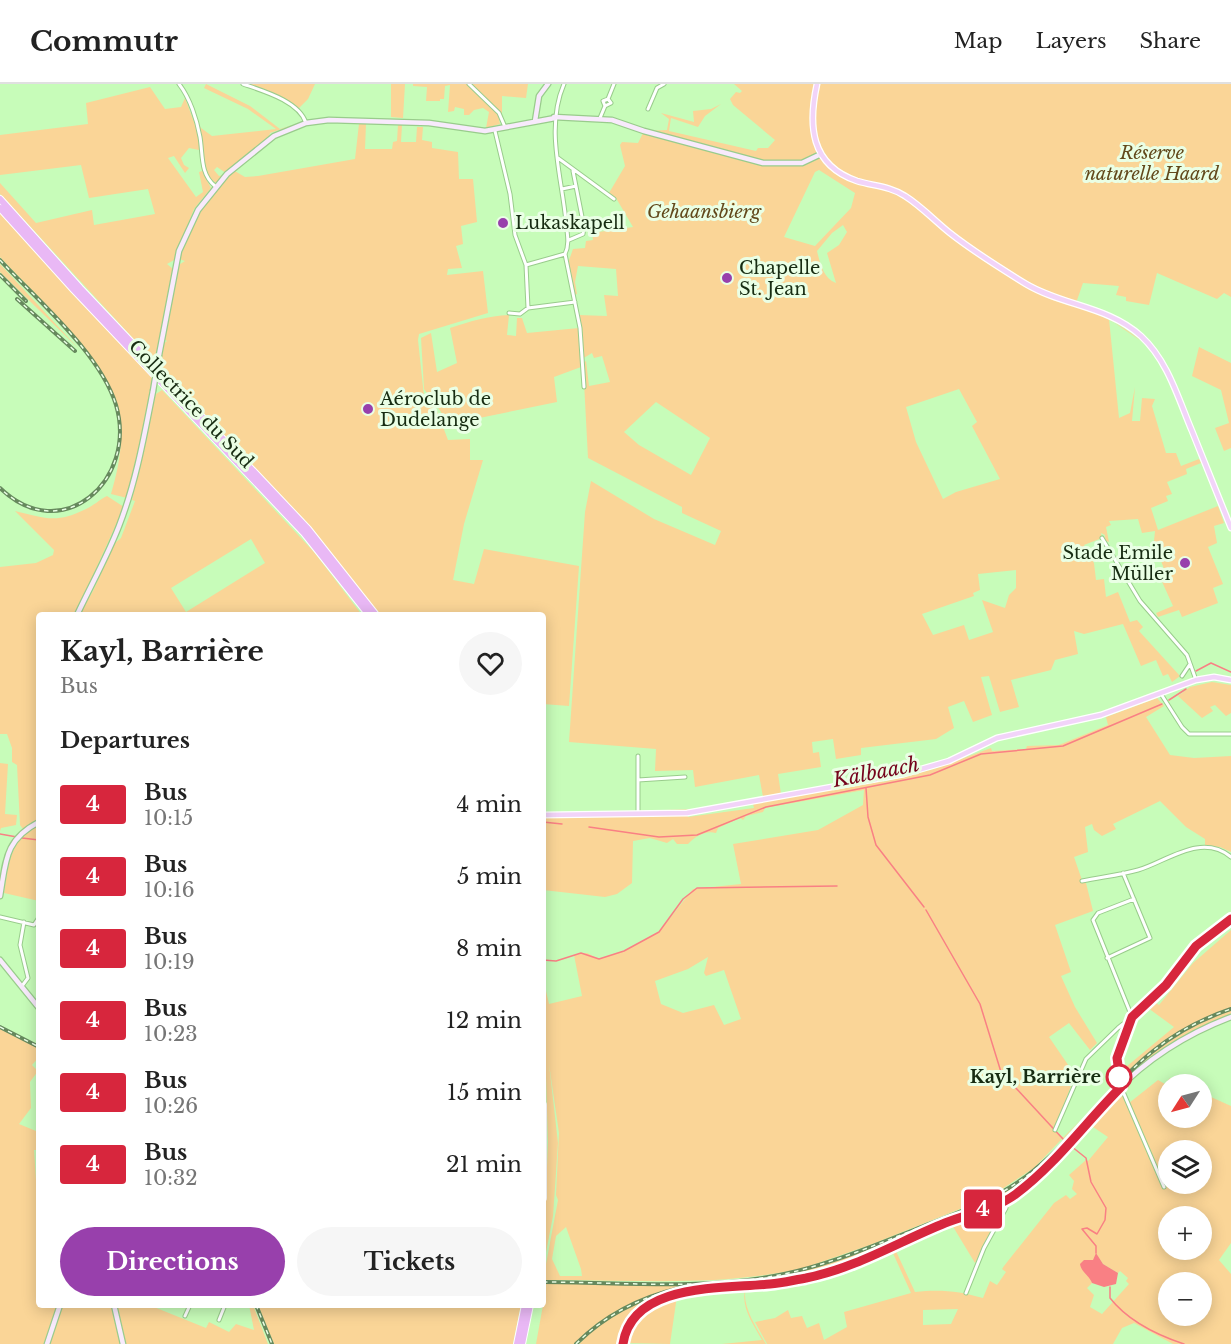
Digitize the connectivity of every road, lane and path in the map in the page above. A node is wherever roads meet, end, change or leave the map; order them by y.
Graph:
1 (179, 84) edge
2 (243, 84) edge
3 (469, 84) edge
4 (548, 84) edge
5 (564, 84) edge
6 (614, 84) edge
7 (664, 84) edge
8 (818, 84) edge
9 (648, 109) dead end
10 (555, 118) junction
11 (600, 118) junction
12 (536, 119) junction
13 (306, 123) junction
14 (506, 129) junction
15 (495, 131) junction
16 (821, 154) junction
17 (557, 157) junction
18 (573, 171) junction
19 (215, 186) junction
20 (576, 186) junction
21 (562, 189) junction
22 (0, 199) edge
23 (614, 199) dead end
24 (0, 208) edge
25 (568, 240) junction
26 (565, 254) junction
27 (526, 265) junction
28 (575, 302) junction
29 (528, 308) junction
30 (509, 314) dead end
31 (584, 387) dead end
32 (1231, 528) edge
33 (1102, 538) dead end
34 (79, 612) edge
35 (367, 612) edge
36 (374, 612) edge
37 (1190, 664) junction
38 (1182, 676) dead end
39 (1196, 680) junction
40 (1231, 680) edge
41 (1161, 693) junction
42 (1231, 734) edge
43 (638, 756) dead end
44 (685, 777) dead end
45 (638, 780) junction
46 (546, 815) edge
47 (638, 815) junction
48 (36, 824) edge
49 (1231, 857) edge
50 (1123, 872) junction
51 (1083, 881) dead end
52 (0, 896) edge
53 (1134, 899) junction
54 (0, 917) edge
55 (1231, 919) edge
56 (24, 922) junction
57 (36, 922) edge
58 (1107, 958) junction
59 (0, 960) edge
60 (21, 987) junction
61 (36, 1004) edge
62 (1132, 1017) junction
63 (1231, 1017) edge
64 (1127, 1026) junction
65 (1121, 1087) junction
66 (1055, 1130) dead end
67 (1158, 1173) edge
68 (1005, 1201) junction
69 (966, 1293) dead end
70 (59, 1308) edge
71 (115, 1308) edge
72 (189, 1308) edge
73 (224, 1308) edge
74 (524, 1308) edge
75 (529, 1308) edge
76 (185, 1316) dead end
77 (219, 1320) dead end
78 (47, 1344) edge
79 (123, 1344) edge
80 (517, 1344) edge
81 (522, 1344) edge
82 (623, 1344) edge

1 - 19 street
2 - 13 street
3 - 14 street
4 - 12 main road
5 - 10 street
6 - 11 street
7 - 9 street
8 - 16 main road
10 - 11 main road
10 - 12 main road
10 - 17 street
11 - 16 main road
12 - 14 main road
13 - 15 main road
13 - 19 main road
14 - 15 main road
15 - 27 street
16 - 32 main road
17 - 18 street
17 - 21 street
18 - 20 street
18 - 23 street
19 - 34 main road, bridge
20 - 21 street
20 - 25 street
21 - 25 street
22 - 36 highway, Collectrice du Sud
24 - 35 highway, Collectrice du Sud
25 - 26 street
26 - 27 street
26 - 28 street
27 - 29 street
28 - 29 street
28 - 31 street
29 - 30 street
33 - 37 street
37 - 38 street
37 - 39 street
39 - 40 main road
39 - 41 main road
41 - 42 street
41 - 47 main road
43 - 45 street
44 - 45 street
45 - 47 street
46 - 47 main road
48 - 52 main road
49 - 50 street
50 - 51 street
50 - 53 street
53 - 58 street
53 - 58 street
54 - 56 street
55 - 62 main road
56 - 57 street
56 - 60 street
58 - 62 street
59 - 60 main road
60 - 61 main road
62 - 64 main road
63 - 65 main road
64 - 65 main road
64 - 66 street
65 - 67 street
65 - 68 main road
68 - 69 street
68 - 82 main road
70 - 78 main road
71 - 79 main road
72 - 76 street
73 - 77 street
74 - 80 highway
75 - 81 highway

